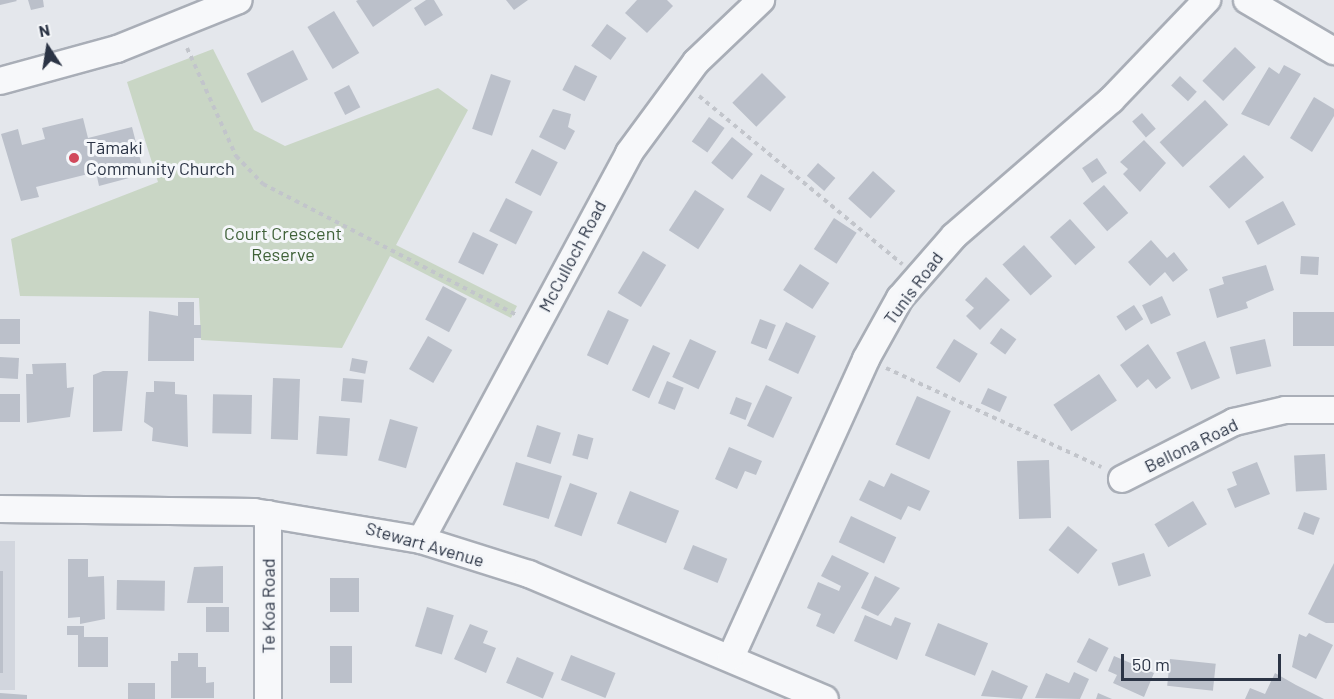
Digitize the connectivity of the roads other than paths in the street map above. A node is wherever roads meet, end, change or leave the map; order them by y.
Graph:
1 (239, 0) edge
2 (761, 0) edge
3 (1208, 0) edge
4 (1247, 0) edge
5 (1334, 51) edge
6 (0, 81) edge
7 (1334, 410) edge
8 (1111, 473) road end
9 (0, 509) edge
10 (268, 513) junction
11 (421, 540) junction
12 (731, 657) junction
13 (268, 699) edge
14 (825, 699) edge

1 - 6 street
2 - 11 street, McCulloch Road
3 - 12 street, Tunis Road
4 - 5 street
7 - 8 street, Bellona Road
9 - 10 street, Stewart Avenue
10 - 11 street, Stewart Avenue
10 - 13 street, Te Koa Road
11 - 12 street, Stewart Avenue
12 - 14 street, Stewart Avenue

